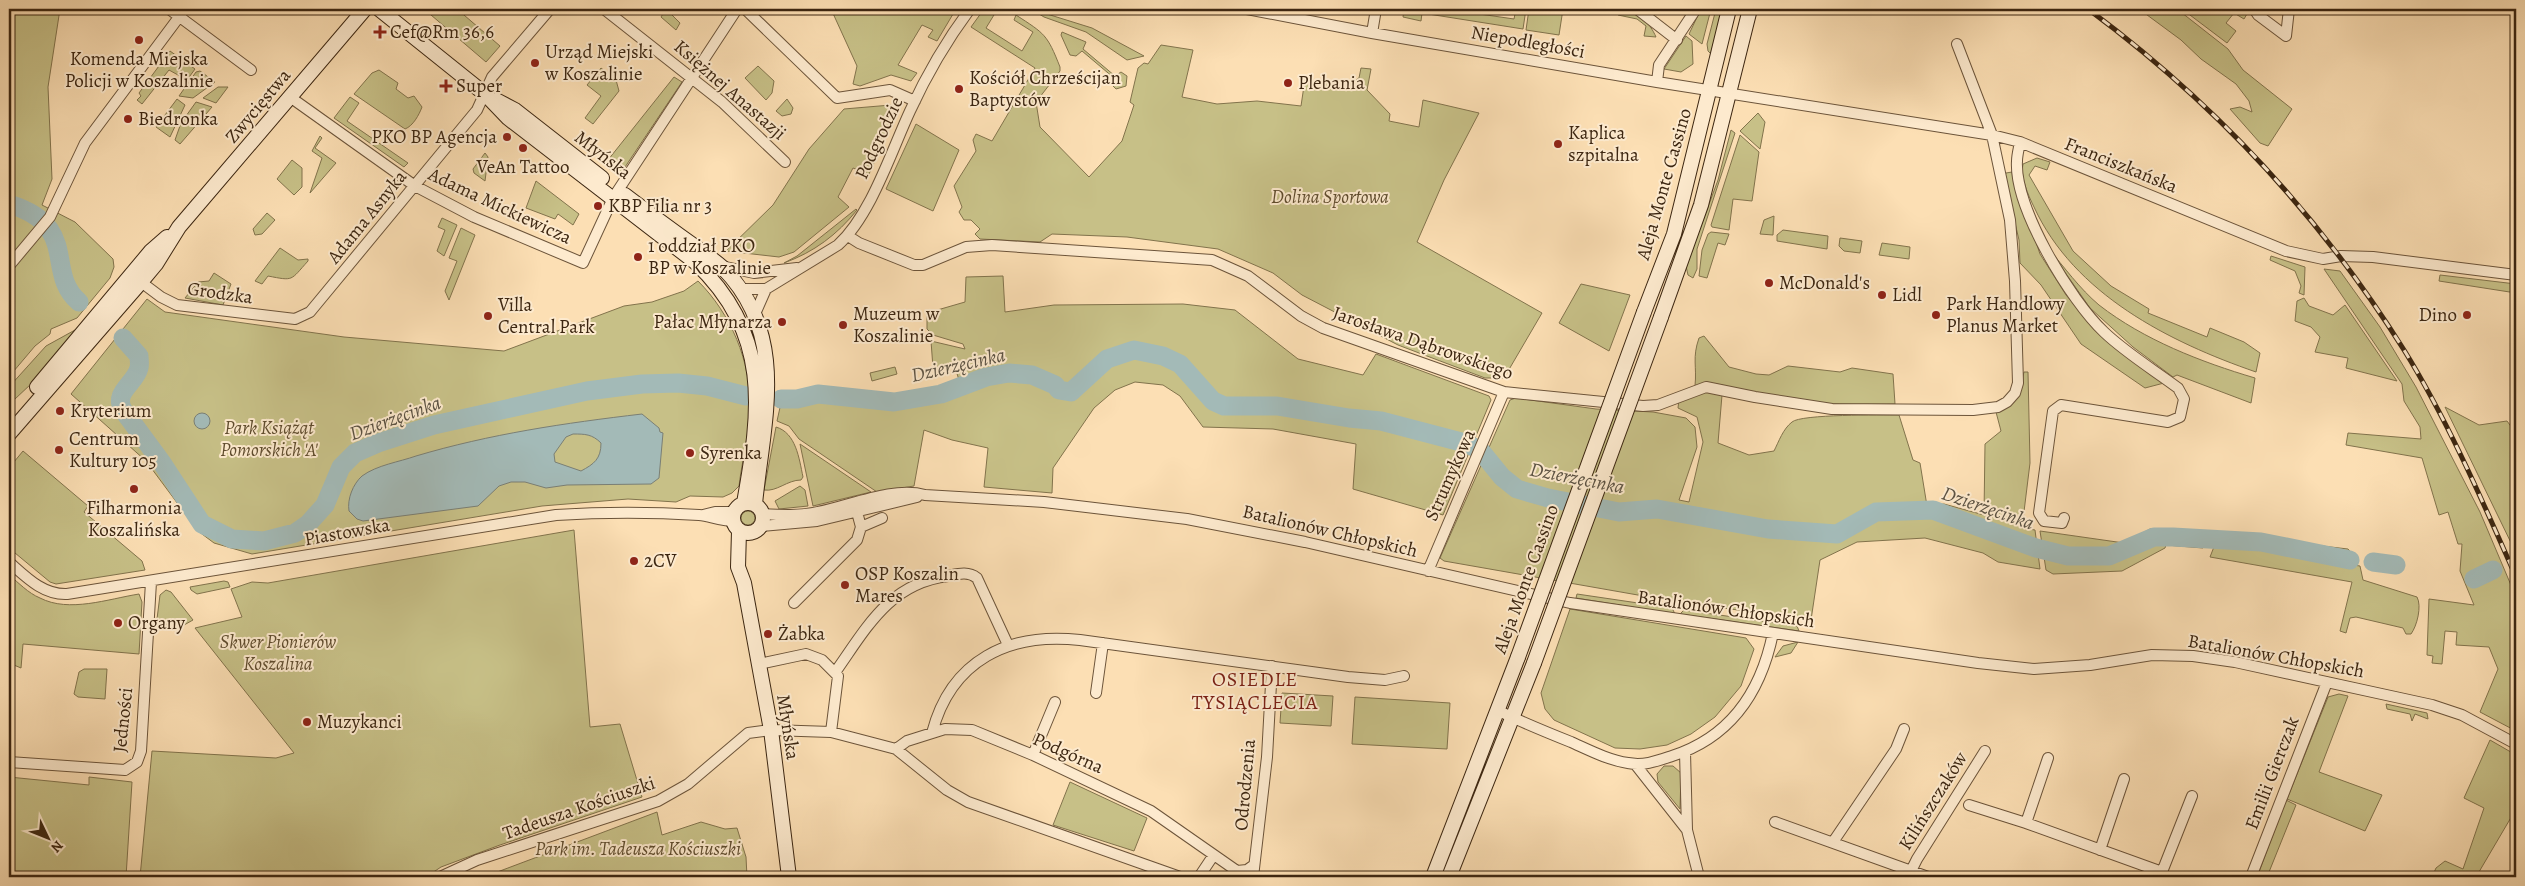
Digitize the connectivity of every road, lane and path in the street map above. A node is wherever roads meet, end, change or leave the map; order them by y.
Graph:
1 (169, 9) edge
2 (365, 9) edge
3 (379, 9) edge
4 (550, 9) edge
5 (604, 9) edge
6 (737, 9) edge
7 (745, 9) edge
8 (970, 9) edge
9 (1247, 9) edge
10 (1376, 9) edge
11 (1637, 9) edge
12 (1696, 9) edge
13 (1729, 9) edge
14 (1750, 9) edge
15 (2254, 9) edge
16 (2289, 9) edge
17 (182, 12) edge
18 (1372, 33) junction
19 (1677, 40) junction
20 (1957, 44) dead end
21 (251, 70) dead end
22 (692, 78) junction
23 (1656, 82) junction
24 (1709, 90) junction
25 (1729, 93) junction
26 (485, 94) junction
27 (290, 97) junction
28 (915, 101) junction
29 (1992, 135) junction
30 (2020, 142) junction
31 (785, 162) dead end
32 (415, 186) junction
33 (616, 194) junction
34 (848, 236) junction
35 (9, 266) edge
36 (721, 266) junction
37 (803, 267) junction
38 (754, 273) junction
39 (2516, 275) edge
40 (711, 277) junction
41 (136, 279) junction
42 (740, 289) junction
43 (766, 289) junction
44 (733, 308) junction
45 (310, 312) joint
46 (755, 314) junction
47 (763, 391) junction
48 (1504, 392) junction
49 (2516, 411) edge
50 (2516, 415) edge
51 (9, 420) edge
52 (9, 434) edge
53 (925, 495) junction
54 (857, 512) junction
55 (747, 518) junction
56 (882, 518) dead end
57 (2064, 518) dead end
58 (861, 527) junction
59 (9, 562) edge
60 (1428, 571) junction
61 (151, 582) junction
62 (794, 603) dead end
63 (1773, 633) junction
64 (1103, 643) junction
65 (1008, 645) junction
66 (759, 664) junction
67 (1272, 666) junction
68 (836, 671) junction
69 (1404, 676) dead end
70 (2326, 682) junction
71 (1096, 693) dead end
72 (1055, 702) dead end
73 (1497, 710) junction
74 (1512, 717) junction
75 (771, 730) junction
76 (1904, 730) dead end
77 (832, 732) junction
78 (932, 733) junction
79 (2516, 744) edge
80 (896, 749) junction
81 (1985, 751) dead end
82 (1685, 752) junction
83 (1033, 755) junction
84 (2048, 758) dead end
85 (9, 762) edge
86 (1635, 764) junction
87 (2124, 779) dead end
88 (2192, 796) dead end
89 (1969, 805) dead end
90 (1775, 822) dead end
91 (2026, 823) junction
92 (1687, 830) junction
93 (1833, 842) junction
94 (2100, 850) junction
95 (1213, 856) junction
96 (1254, 865) junction
97 (1909, 874) edge
98 (2161, 875) edge
99 (440, 877) edge
100 (789, 877) edge
101 (1180, 877) edge
102 (1199, 877) edge
103 (1253, 877) edge
104 (1433, 877) edge
105 (1449, 877) edge
106 (1699, 877) edge
107 (1928, 877) edge
108 (2251, 877) edge

1 - 17 street
2 - 27 street, Zwycięstwa
3 - 26 street, Młyńska
4 - 26 street, Adama Asnyka
5 - 22 street, Księżnej Anastazji
6 - 22 street
7 - 28 street
8 - 28 street, Podgrodzie
9 - 18 street, Niepodległości
10 - 18 street
11 - 19 street
12 - 19 street
13 - 24 street, Aleja Monte Cassino
14 - 25 street, Aleja Monte Cassino
15 - 16 street
17 - 21 street
17 - 35 street
18 - 23 street, Niepodległości
19 - 23 street
20 - 29 street, Jarosława Dąbrowskiego
22 - 31 street, Księżnej Anastazji
22 - 33 street
23 - 24 street, Niepodległości
24 - 25 street, Franciszkańska
24 - 73 street, Aleja Monte Cassino, bridge
25 - 29 street, Franciszkańska
25 - 74 street, Aleja Monte Cassino, bridge
26 - 32 street, Adama Asnyka
26 - 33 street, Młyńska
27 - 32 street, Adama Mickiewicza
27 - 41 street, Zwycięstwa
28 - 34 street, Podgrodzie
29 - 30 street, Franciszkańska
29 - 48 street, Jarosława Dąbrowskiego
30 - 39 street, Franciszkańska
30 - 57 street
32 - 33 street, Adama Mickiewicza
32 - 45 street, Adama Asnyka
33 - 36 street, Młyńska
33 - 40 street, Młyńska
34 - 37 street, Podgrodzie
34 - 48 street, Jarosława Dąbrowskiego
36 - 38 street, Podgrodzie
36 - 42 street, Młyńska
37 - 38 street, Podgrodzie
37 - 43 street, Podgrodzie
38 - 42 street
40 - 42 street, Młyńska
40 - 44 street, Młyńska
41 - 45 street, Grodzka
41 - 51 street, Zwycięstwa
41 - 52 street, Zwycięstwa
42 - 43 street
42 - 44 street
42 - 46 street, Młyńska
43 - 46 street
44 - 47 street, Młyńska
46 - 47 street, Młyńska
47 - 55 street, Młyńska
48 - 60 street, Strumykowa
49 - 50 street
53 - 54 street, Batalionów Chłopskich
53 - 55 street, Batalionów Chłopskich
53 - 60 street, Batalionów Chłopskich
54 - 55 street, Batalionów Chłopskich
54 - 58 street
55 - 61 street, Piastowska
55 - 66 street, Młyńska
56 - 58 street
58 - 62 street
59 - 61 street, Piastowska
60 - 63 street, Batalionów Chłopskich
61 - 85 street, Jedności
63 - 70 street, Batalionów Chłopskich
63 - 82 street
64 - 65 street
64 - 67 street
64 - 71 street
65 - 68 street
65 - 78 street
66 - 68 street
66 - 75 street, Młyńska
67 - 69 street
67 - 96 street, Odrodzenia
68 - 77 street
70 - 79 street, Batalionów Chłopskich
70 - 108 street, Emilii Gierczak
72 - 83 street
73 - 74 street
73 - 104 street, Aleja Monte Cassino
74 - 86 street
74 - 105 street, Aleja Monte Cassino
75 - 77 street, Tadeusza Kościuszki
75 - 99 street, Tadeusza Kościuszki
75 - 100 street, Młyńska
76 - 93 street
77 - 80 street
78 - 80 street, Podgórna
78 - 83 street, Podgórna
80 - 101 street
81 - 97 street, Kilińszczaków
82 - 86 street
82 - 92 street
83 - 95 street, Podgórna
84 - 91 street
86 - 92 street
87 - 94 street
88 - 98 street
89 - 91 street
90 - 93 street, Kilińszczaków
91 - 94 street
92 - 106 street
93 - 97 street, Kilińszczaków
94 - 98 street
95 - 96 street, Podgórna
95 - 102 street
96 - 103 street, Odrodzenia
97 - 107 street, Kilińszczaków

